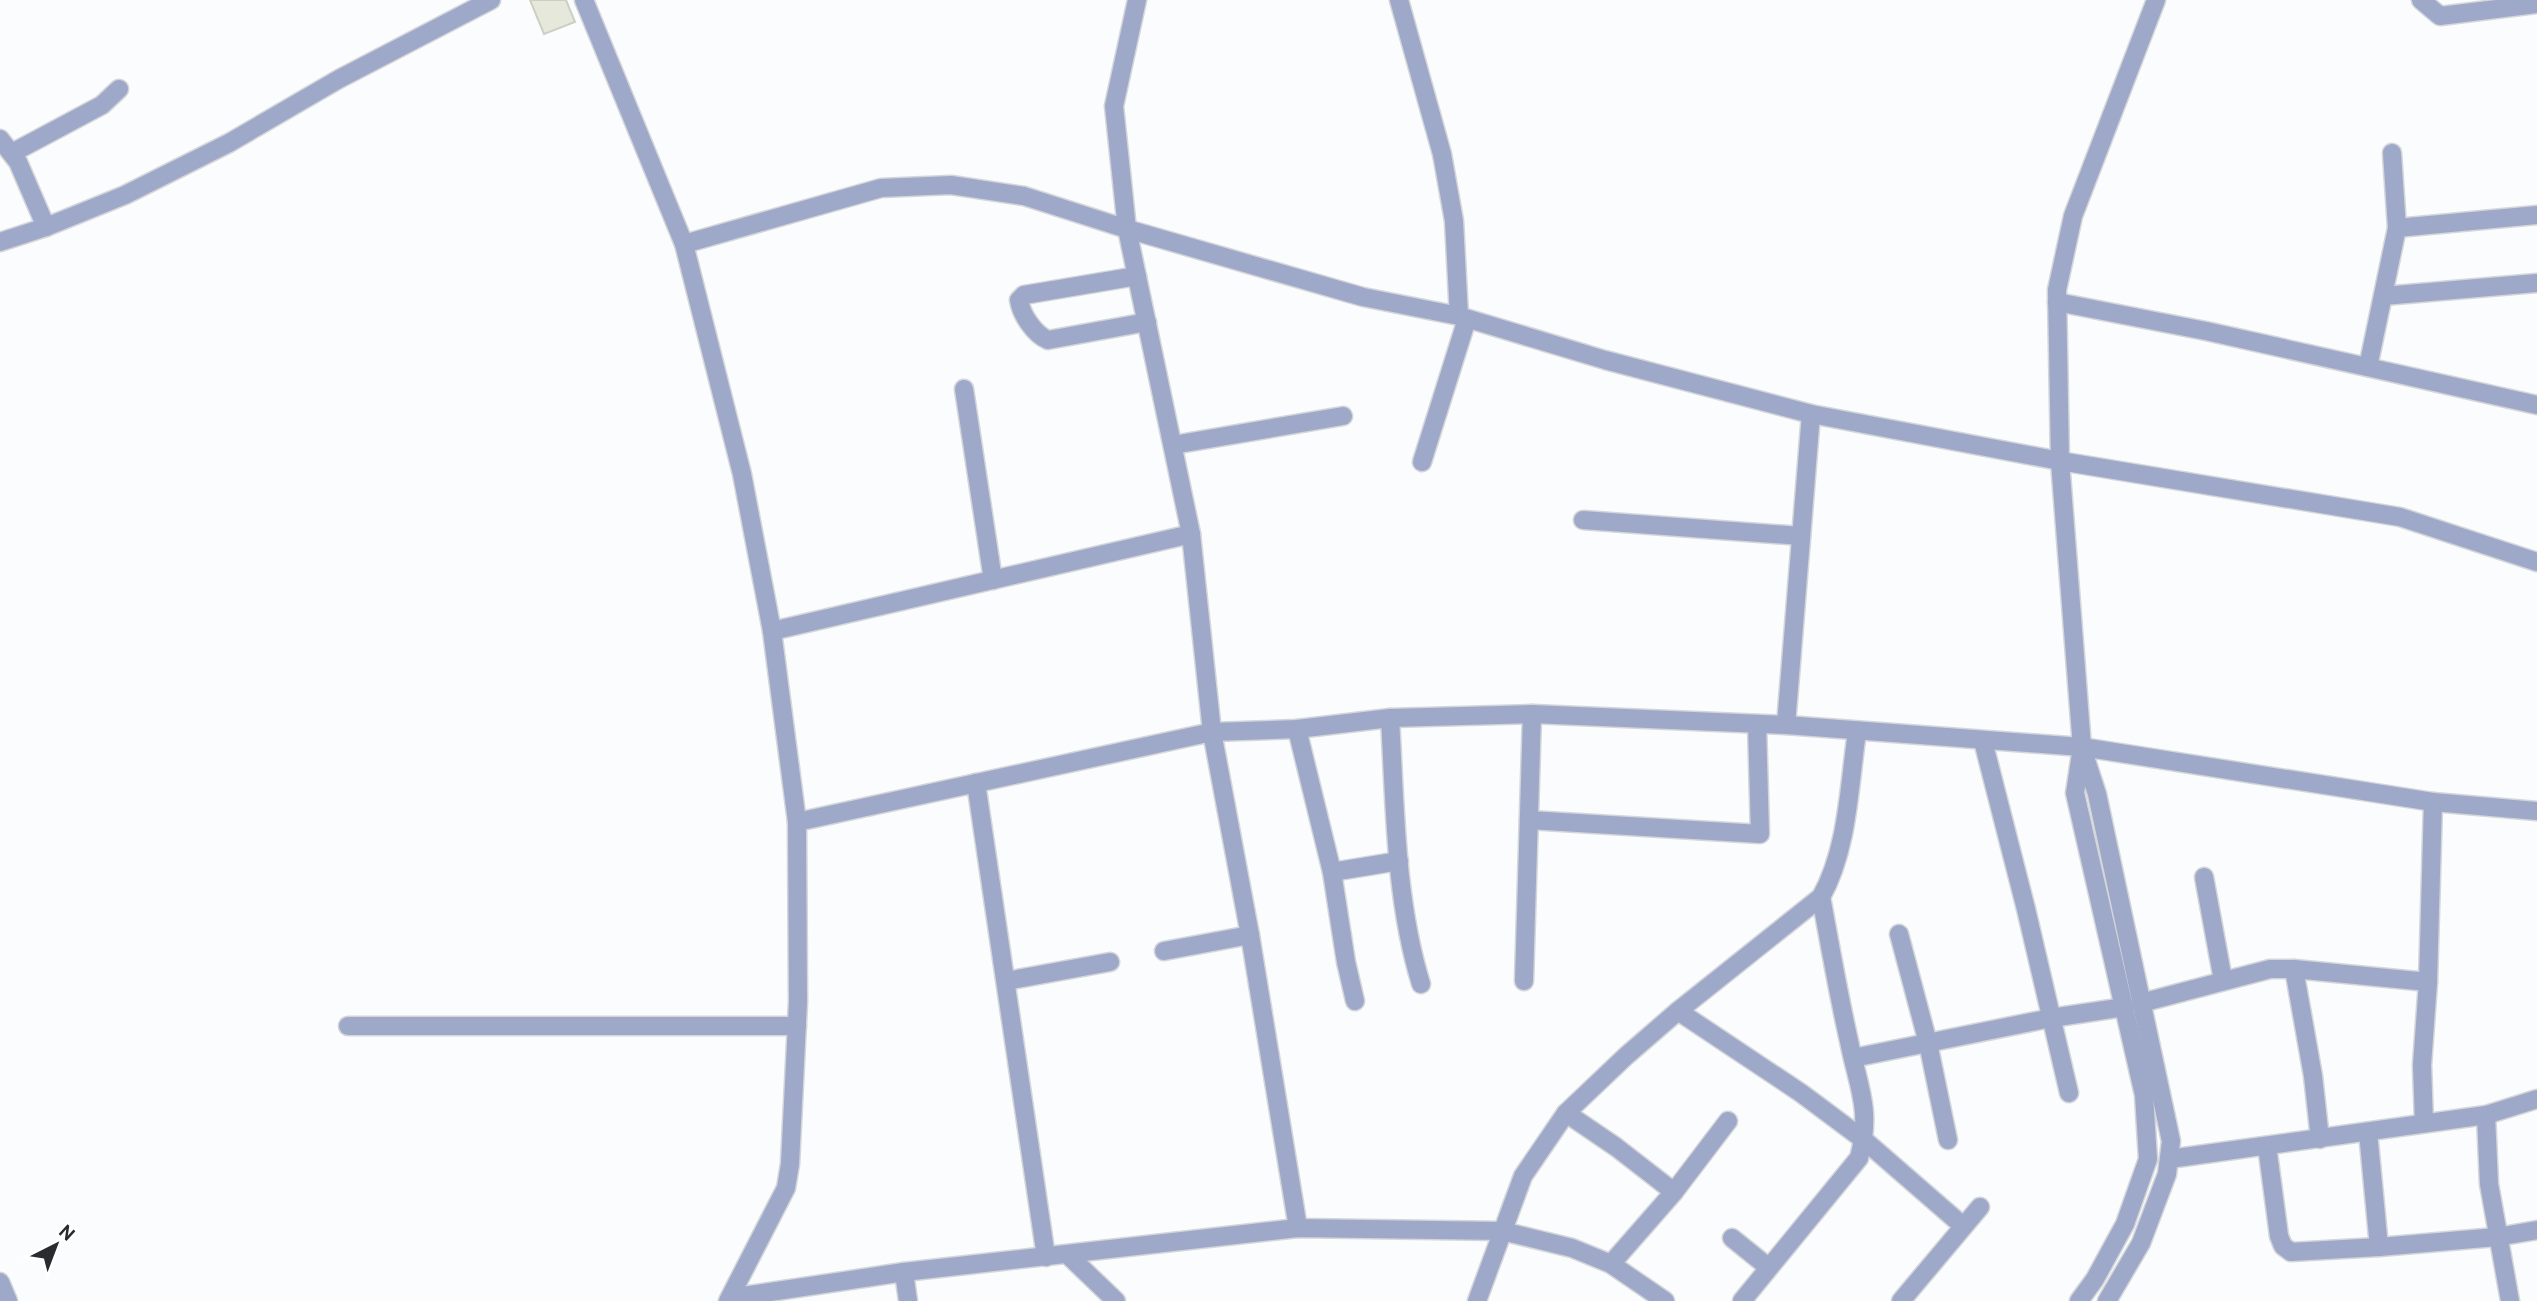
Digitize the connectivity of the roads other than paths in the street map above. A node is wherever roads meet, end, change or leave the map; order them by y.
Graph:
1 (491, 0) edge
2 (584, 0) edge
3 (1137, 0) edge
4 (1399, 0) edge
5 (2156, 0) edge
6 (2421, 0) edge
7 (2537, 4) edge
8 (119, 89) dead end
9 (6, 146) edge
10 (2392, 153) dead end
11 (2537, 215) edge
12 (46, 228) junction
13 (2397, 228) junction
14 (1127, 229) junction
15 (0, 242) edge
16 (684, 244) junction
17 (1137, 276) junction
18 (2537, 284) edge
19 (2383, 296) junction
20 (2057, 302) junction
21 (1463, 318) junction
22 (1147, 322) junction
23 (2368, 367) junction
24 (964, 388) dead end
25 (2537, 405) edge
26 (1811, 414) junction
27 (1343, 416) dead end
28 (1173, 445) junction
29 (1422, 461) dead end
30 (2060, 461) junction
31 (1583, 520) dead end
32 (1191, 534) junction
33 (1801, 536) junction
34 (2537, 562) edge
35 (993, 580) junction
36 (772, 631) junction
37 (1532, 714) junction
38 (1390, 718) junction
39 (1757, 724) junction
40 (1786, 725) junction
41 (1297, 729) junction
42 (1212, 732) junction
43 (1857, 732) junction
44 (1983, 741) junction
45 (2082, 747) junction
46 (976, 783) junction
47 (2433, 802) junction
48 (2537, 811) edge
49 (1529, 820) junction
50 (797, 822) junction
51 (1399, 861) junction
52 (1332, 872) junction
53 (2204, 877) dead end
54 (1821, 897) junction
55 (1899, 934) dead end
56 (1250, 935) junction
57 (1164, 951) dead end
58 (1110, 962) dead end
59 (2294, 969) junction
60 (2223, 980) junction
61 (1006, 981) junction
62 (1524, 981) dead end
63 (2428, 982) junction
64 (1421, 984) dead end
65 (1355, 1001) dead end
66 (2133, 1005) junction
67 (1678, 1011) junction
68 (2051, 1018) junction
69 (348, 1026) dead end
70 (797, 1026) junction
71 (1928, 1043) junction
72 (1853, 1058) junction
73 (2069, 1093) dead end
74 (2537, 1099) edge
75 (1566, 1113) junction
76 (2486, 1115) junction
77 (1728, 1121) dead end
78 (2424, 1123) junction
79 (2368, 1132) junction
80 (2320, 1139) junction
81 (1864, 1140) junction
82 (1948, 1140) dead end
83 (2267, 1146) junction
84 (2169, 1159) junction
85 (1674, 1192) junction
86 (1980, 1207) dead end
87 (1963, 1226) junction
88 (1298, 1228) junction
89 (2537, 1230) edge
90 (1502, 1231) junction
91 (2119, 1235) junction
92 (2497, 1237) junction
93 (1732, 1238) dead end
94 (2139, 1247) junction
95 (2379, 1247) junction
96 (1068, 1255) junction
97 (1046, 1257) junction
98 (1611, 1264) junction
99 (1768, 1266) junction
100 (904, 1272) junction
101 (0, 1282) edge
102 (729, 1300) edge
103 (8, 1301) edge
104 (908, 1301) edge
105 (1116, 1301) edge
106 (1477, 1301) edge
107 (1665, 1301) edge
108 (1742, 1301) edge
109 (1901, 1301) edge
110 (2079, 1301) edge
111 (2107, 1301) edge
112 (2510, 1301) edge

1 - 12 street
2 - 16 street
3 - 14 street
4 - 21 street
5 - 20 street
6 - 7 street
8 - 9 street
9 - 12 street
10 - 13 street
11 - 13 street
12 - 15 street
13 - 19 street
14 - 16 street
14 - 17 street
14 - 21 street
16 - 36 street
17 - 22 street
17 - 22 street
18 - 19 street
19 - 23 street
20 - 23 street
20 - 30 street
21 - 26 street
21 - 29 street
22 - 28 street
23 - 25 street
24 - 35 street
26 - 30 street
26 - 33 street
27 - 28 street
28 - 32 street
30 - 34 street
30 - 45 street
31 - 33 street
32 - 35 street
32 - 42 street
33 - 40 street
35 - 36 street
36 - 50 street
37 - 38 street
37 - 39 street
37 - 49 street
38 - 41 street
38 - 51 street
39 - 40 street
39 - 49 street
40 - 43 street
41 - 42 street
41 - 52 street
42 - 46 street
42 - 56 street
43 - 44 street
43 - 54 street
44 - 45 street
44 - 68 street
45 - 47 street
45 - 66 street
46 - 50 street
46 - 61 street
47 - 48 street
47 - 63 street
49 - 62 street
50 - 70 street
51 - 52 street
51 - 64 street
52 - 65 street
53 - 60 street
54 - 67 street
54 - 72 street
55 - 71 street
56 - 57 street
56 - 88 street
58 - 61 street
59 - 60 street
59 - 63 street
59 - 80 street
60 - 66 street
61 - 97 street
63 - 78 street
66 - 68 street
66 - 84 street
66 - 91 street
67 - 75 street
67 - 81 street
68 - 71 street
68 - 73 street
69 - 70 street
70 - 102 street
71 - 72 street
71 - 82 street
72 - 81 street
74 - 76 street
75 - 85 street
75 - 90 street
76 - 78 street
76 - 92 street
77 - 85 street
78 - 79 street
79 - 80 street
79 - 95 street
80 - 83 street
81 - 87 street
81 - 99 street
83 - 84 street
83 - 95 street
84 - 94 street
85 - 98 street
86 - 87 street
87 - 109 street
88 - 90 street
88 - 96 street
89 - 92 street
90 - 98 street
90 - 106 street
91 - 94 street
91 - 110 street
92 - 95 street
92 - 112 street
93 - 99 street
94 - 111 street
96 - 97 street
96 - 105 street
97 - 100 street
98 - 107 street
99 - 108 street
100 - 102 street
100 - 104 street
101 - 103 street

